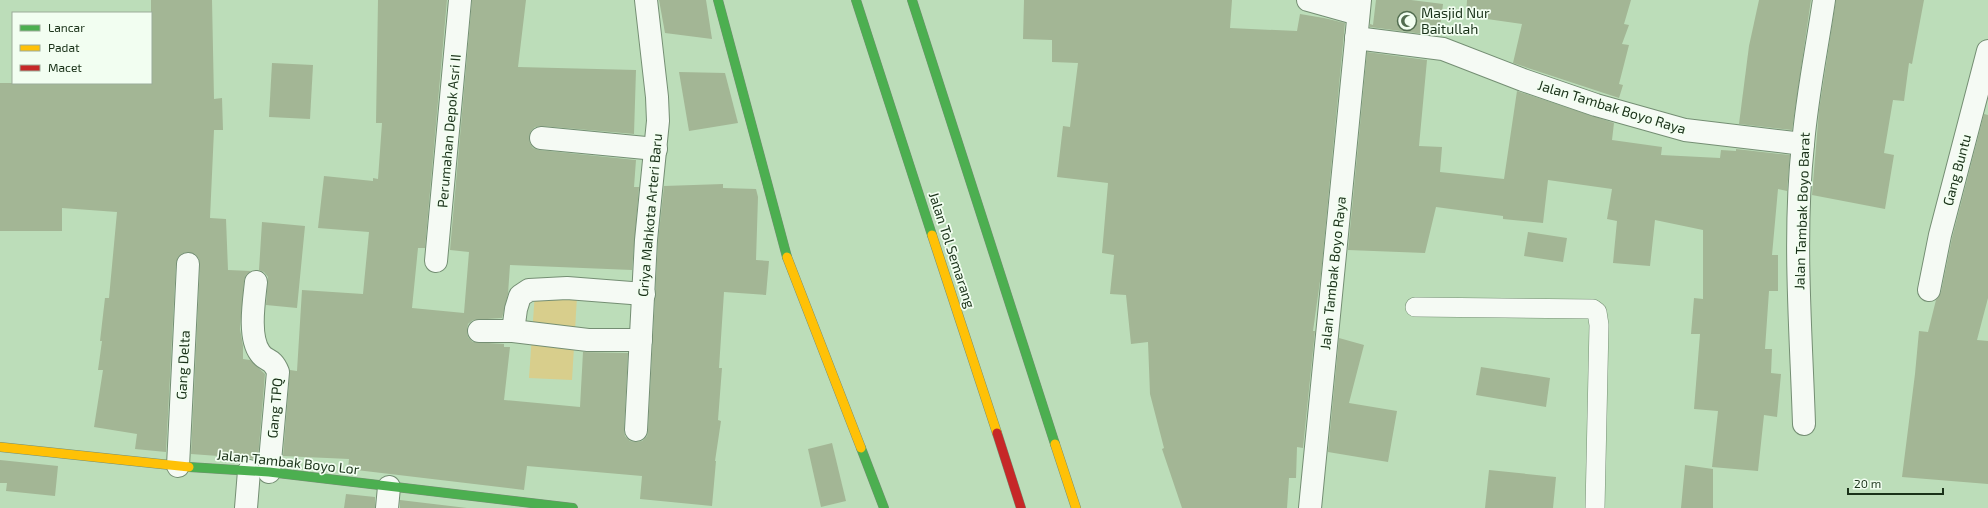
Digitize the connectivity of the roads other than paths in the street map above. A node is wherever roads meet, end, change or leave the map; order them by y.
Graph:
1 (460, 0) edge
2 (646, 0) edge
3 (718, 0) edge
4 (856, 0) edge
5 (912, 0) edge
6 (1308, 0) edge
7 (1824, 0) edge
8 (1359, 7) edge
9 (1356, 38) junction
10 (1988, 51) edge
11 (541, 138) dead end
12 (1803, 144) junction
13 (656, 149) junction
14 (436, 262) dead end
15 (188, 264) dead end
16 (256, 282) dead end
17 (1929, 290) dead end
18 (644, 294) junction
19 (1415, 307) dead end
20 (479, 330) dead end
21 (513, 331) junction
22 (641, 340) junction
23 (1804, 424) dead end
24 (636, 430) dead end
25 (0, 447) edge
26 (178, 466) junction
27 (259, 472) junction
28 (388, 498) edge
29 (246, 508) edge
30 (573, 508) edge
31 (884, 508) edge
32 (1021, 508) edge
33 (1076, 508) edge
34 (1310, 508) edge
35 (1594, 508) edge

1 - 14 street, Perumahan Depok Asri II
2 - 13 street, Griya Mahkota Arteri Baru
3 - 31 main road
4 - 32 main road, Jalan Tol Semarang
5 - 33 main road
6 - 8 street, Jalan Tambak Boyo Raya
7 - 12 street, Jalan Tambak Boyo Barat
8 - 9 street, Jalan Tambak Boyo Raya
9 - 12 street, Jalan Tambak Boyo Raya
9 - 34 street, Jalan Tambak Boyo Raya
10 - 17 street, Gang Buntu
11 - 13 street
12 - 23 street, Jalan Tambak Boyo Barat
13 - 18 street, Griya Mahkota Arteri Baru
15 - 26 street, Gang Delta
16 - 27 street, Gang TPQ
18 - 21 street
18 - 22 street, Griya Mahkota Arteri Baru
19 - 35 lane
20 - 21 street
21 - 22 street
22 - 24 street, Griya Mahkota Arteri Baru
25 - 26 main road, Jalan Tambak Boyo Lor
26 - 27 main road, Jalan Tambak Boyo Lor
27 - 28 main road, Jalan Tambak Boyo Lor
27 - 29 street, Gang TPQ
28 - 30 main road, Jalan Tambak Boyo Lor

